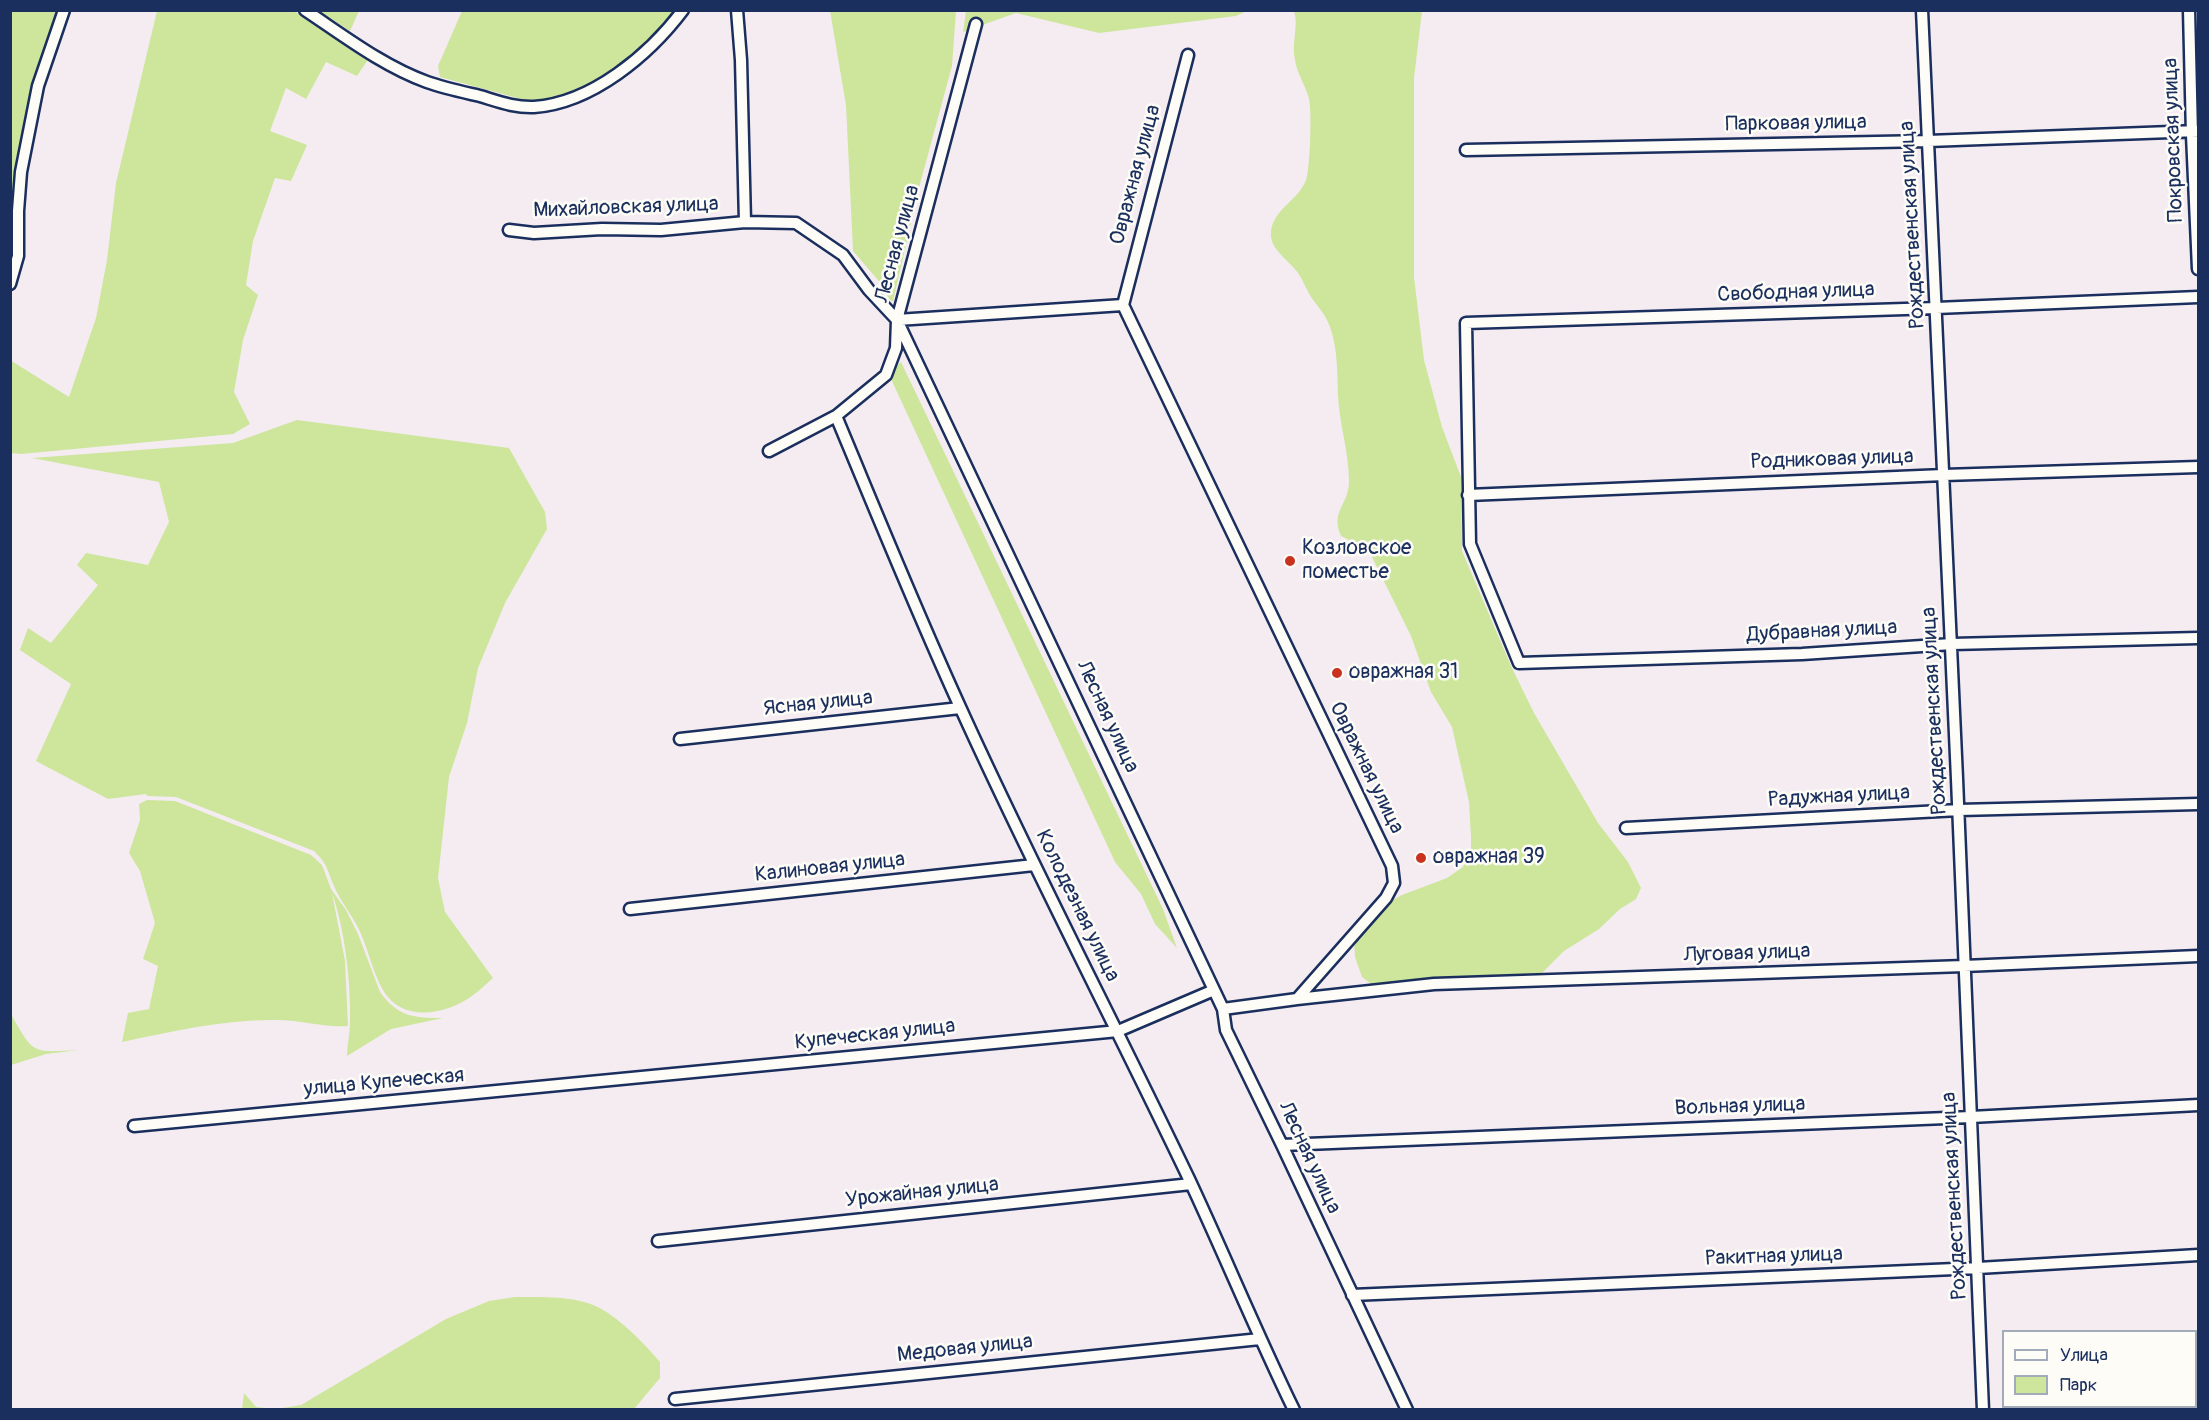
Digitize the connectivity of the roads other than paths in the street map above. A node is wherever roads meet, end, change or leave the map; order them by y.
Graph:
1 (64, 10) edge
2 (305, 10) edge
3 (683, 10) edge
4 (737, 10) edge
5 (1922, 10) edge
6 (2189, 10) edge
7 (976, 24) dead end
8 (1188, 55) dead end
9 (2195, 131) edge
10 (1928, 141) junction
11 (1466, 150) dead end
12 (745, 222) junction
13 (509, 230) dead end
14 (2199, 269) edge
15 (10, 284) edge
16 (2199, 297) edge
17 (1123, 304) junction
18 (1936, 308) junction
19 (897, 320) junction
20 (836, 416) junction
21 (769, 451) dead end
22 (2199, 467) edge
23 (1944, 475) junction
24 (1468, 495) junction
25 (2199, 638) edge
26 (1952, 644) junction
27 (960, 708) junction
28 (680, 739) dead end
29 (2199, 804) edge
30 (1959, 810) junction
31 (1626, 828) dead end
32 (1034, 865) junction
33 (630, 909) dead end
34 (2199, 956) edge
35 (1964, 966) junction
36 (1214, 990) junction
37 (1297, 999) junction
38 (1223, 1009) junction
39 (1118, 1031) junction
40 (637, 1078) joint
41 (2199, 1104) edge
42 (1971, 1117) junction
43 (134, 1126) dead end
44 (1282, 1145) junction
45 (1191, 1184) junction
46 (658, 1241) dead end
47 (2199, 1255) edge
48 (1978, 1268) junction
49 (1352, 1294) junction
50 (1260, 1339) junction
51 (675, 1399) dead end
52 (1294, 1410) edge
53 (1407, 1410) edge
54 (1983, 1410) edge

1 - 15 street
2 - 3 street
4 - 12 street, Михайловская улица
5 - 10 street, Рождественская улица
6 - 9 street, Покровская улица
7 - 19 street, Лесная улица
8 - 17 street, Овражная улица
9 - 10 street, Парковая улица
9 - 14 street, Покровская улица
10 - 11 street, Парковая улица
10 - 18 street, Рождественская улица
12 - 13 street, Михайловская улица
12 - 19 street, Михайловская улица
16 - 18 street, Свободная улица
17 - 19 street
17 - 37 street, Овражная улица
18 - 23 street, Рождественская улица
18 - 24 street, Свободная улица
19 - 20 street
19 - 36 street, Лесная улица
20 - 21 street
20 - 27 street, Колодезная улица
22 - 23 street, Родниковая улица
23 - 24 street, Родниковая улица
23 - 26 street, Рождественская улица
24 - 26 street, Дубравная улица
25 - 26 street, Дубравная улица
26 - 30 street, Рождественская улица
27 - 28 street, Ясная улица
27 - 32 street, Колодезная улица
29 - 30 street, Радужная улица
30 - 31 street, Радужная улица
30 - 35 street, Рождественская улица
32 - 33 street, Калиновая улица
32 - 39 street, Колодезная улица
34 - 35 street, Луговая улица
35 - 37 street, Луговая улица
35 - 42 street, Рождественская улица
36 - 38 street, Лесная улица
36 - 39 street, Купеческая улица
37 - 38 street
38 - 44 street, Лесная улица
39 - 40 street, Купеческая улица
39 - 45 street, Колодезная улица
40 - 43 street, улица Купеческая
41 - 42 street, Вольная улица
42 - 44 street, Вольная улица
42 - 48 street, Рождественская улица
44 - 49 street, Лесная улица
45 - 46 street, Урожайная улица
45 - 50 street, Колодезная улица
47 - 48 street, Ракитная улица
48 - 49 street, Ракитная улица
48 - 54 street, Рождественская улица
49 - 53 street, Лесная улица
50 - 51 street, Медовая улица
50 - 52 street, Колодезная улица

